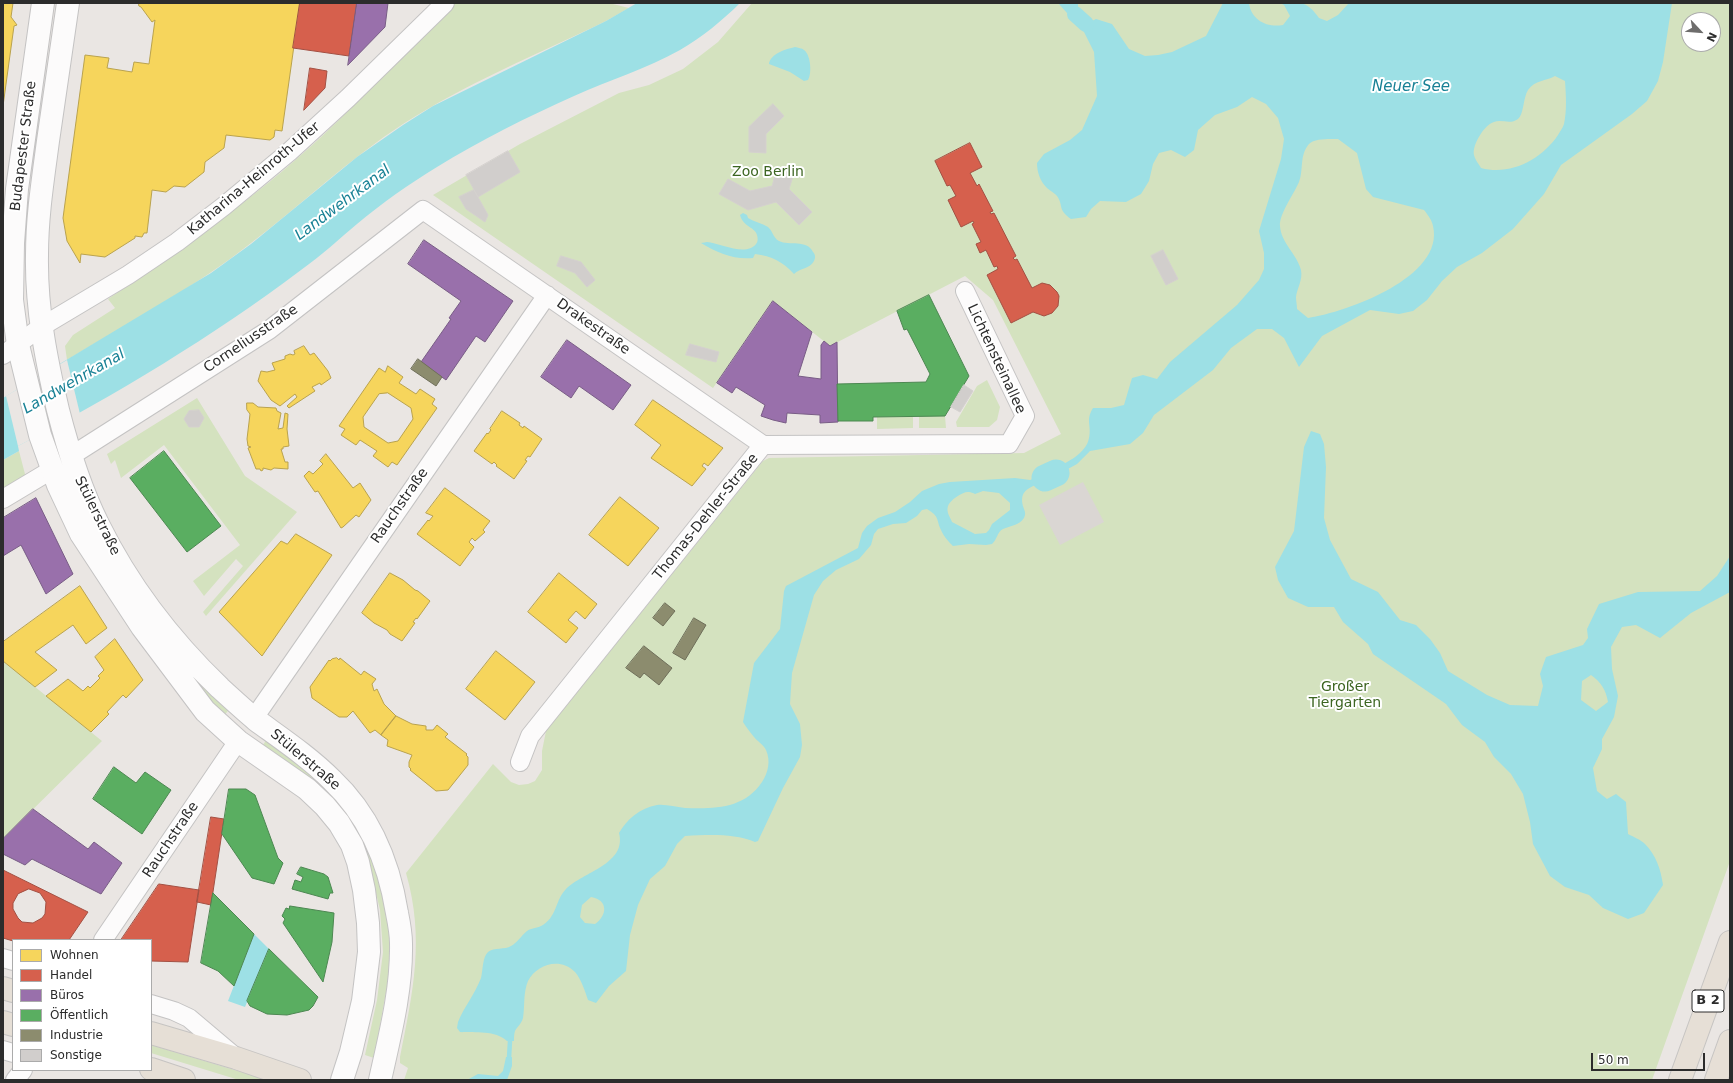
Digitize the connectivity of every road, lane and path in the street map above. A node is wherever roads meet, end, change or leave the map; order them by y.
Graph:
1 (43, 3) edge
2 (68, 3) edge
3 (445, 3) edge
4 (423, 210) joint
5 (965, 291) dead end
6 (546, 295) junction
7 (41, 327) junction
8 (10, 350) edge
9 (62, 423) joint
10 (1019, 426) joint
11 (40, 435) joint
12 (763, 445) junction
13 (71, 456) junction
14 (53, 469) junction
15 (3, 499) edge
16 (254, 718) junction
17 (238, 741) junction
18 (520, 762) dead end
19 (104, 939) edge
20 (1730, 942) edge
21 (152, 1004) edge
22 (152, 1033) edge
23 (1730, 1041) edge
24 (236, 1058) junction
25 (152, 1069) edge
26 (22, 1071) edge
27 (15, 1080) edge
28 (184, 1080) edge
29 (300, 1080) edge
30 (342, 1080) edge
31 (380, 1080) edge
32 (1680, 1080) edge
33 (1716, 1080) edge

1 - 8 main road, Budapester Straße
2 - 7 main road, Budapester Straße
3 - 7 street, Katharina-Heinroth-Ufer
4 - 6 street, Drakestraße
4 - 13 street, Corneliusstraße
5 - 10 street, Lichtensteinallee
6 - 12 street, Drakestraße
6 - 16 street, Rauchstraße
7 - 8 street, Katharina-Heinroth-Ufer
7 - 9 main road, Budapester Straße
8 - 11 main road, Budapester Straße
9 - 13 main road, Stülerstraße
10 - 12 street, Thomas-Dehler-Straße
11 - 14 main road, Stülerstraße
12 - 18 street, Thomas-Dehler-Straße
13 - 14 main road, Stülerstraße
13 - 16 main road, Stülerstraße
14 - 15 street
14 - 17 main road, Stülerstraße
16 - 17 main road
16 - 31 main road, Stülerstraße
17 - 19 street, Rauchstraße
17 - 30 main road, Stülerstraße
20 - 32 main road, B 2
21 - 24 street
22 - 24 main road
23 - 33 main road
24 - 29 main road
25 - 28 main road
26 - 27 street

